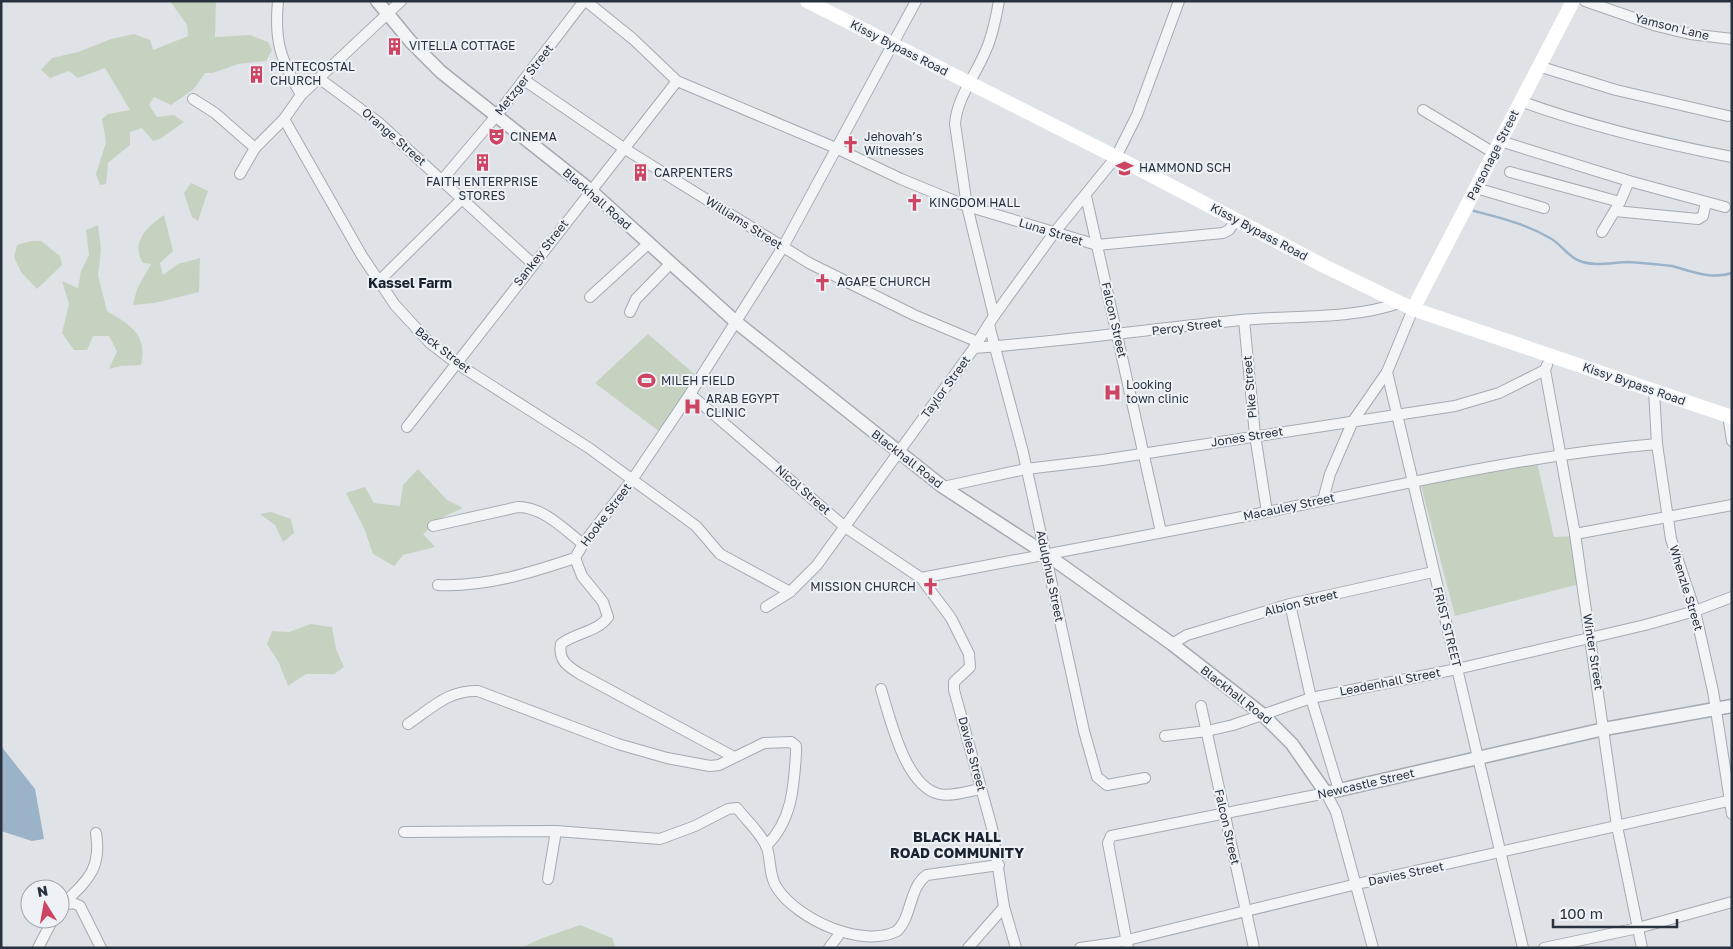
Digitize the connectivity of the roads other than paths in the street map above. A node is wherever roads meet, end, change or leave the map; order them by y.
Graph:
1 (278, 1) edge
2 (377, 1) edge
3 (401, 1) edge
4 (585, 1) edge
5 (807, 1) edge
6 (916, 1) edge
7 (1000, 1) edge
8 (1179, 1) edge
9 (1574, 1) edge
10 (1585, 1) edge
11 (387, 14) junction
12 (1731, 40) edge
13 (894, 45) junction
14 (1538, 66) junction
15 (320, 79) junction
16 (524, 80) junction
17 (676, 81) junction
18 (971, 83) junction
19 (301, 95) junction
20 (193, 99) dead end
21 (1520, 101) junction
22 (1423, 110) dead end
23 (496, 116) junction
24 (1728, 116) dead end
25 (284, 119) junction
26 (1497, 147) junction
27 (255, 148) junction
28 (625, 148) junction
29 (836, 148) junction
30 (1116, 157) junction
31 (1732, 157) edge
32 (1510, 172) dead end
33 (240, 174) dead end
34 (442, 180) junction
35 (1629, 181) junction
36 (1476, 188) junction
37 (590, 190) junction
38 (1086, 196) junction
39 (462, 198) junction
40 (1706, 202) junction
41 (967, 206) junction
42 (1618, 206) junction
43 (1725, 207) dead end
44 (1544, 208) dead end
45 (1236, 220) junction
46 (1602, 232) dead end
47 (1054, 233) junction
48 (648, 244) junction
49 (1097, 245) junction
50 (783, 247) junction
51 (533, 264) junction
52 (670, 264) junction
53 (379, 281) junction
54 (590, 298) dead end
55 (1399, 302) junction
56 (1413, 309) junction
57 (630, 312) dead end
58 (991, 320) junction
59 (1244, 320) junction
60 (736, 322) junction
61 (1117, 336) junction
62 (976, 345) junction
63 (995, 346) junction
64 (1550, 356) junction
65 (456, 363) junction
66 (1545, 370) junction
67 (1387, 372) junction
68 (1654, 392) junction
69 (690, 394) junction
70 (1397, 413) junction
71 (1730, 416) edge
72 (1353, 421) junction
73 (407, 427) dead end
74 (1255, 435) junction
75 (1732, 441) edge
76 (1657, 444) junction
77 (899, 453) junction
78 (1144, 454) junction
79 (1561, 456) junction
80 (1026, 470) junction
81 (632, 480) junction
82 (1413, 480) junction
83 (943, 487) junction
84 (1324, 500) junction
85 (1732, 505) edge
86 (1267, 512) junction
87 (1667, 517) junction
88 (433, 526) dead end
89 (845, 527) junction
90 (1161, 532) junction
91 (1574, 534) junction
92 (583, 544) junction
93 (1046, 554) junction
94 (575, 558) junction
95 (1434, 572) junction
96 (921, 578) junction
97 (438, 585) dead end
98 (790, 592) junction
99 (1732, 597) edge
100 (1290, 604) junction
101 (766, 607) dead end
102 (1695, 611) junction
103 (1590, 636) junction
104 (1172, 644) junction
105 (1457, 669) junction
106 (881, 689) dead end
107 (1311, 698) junction
108 (1201, 706) dead end
109 (1732, 706) edge
110 (1716, 708) junction
111 (1262, 714) junction
112 (408, 724) dead end
113 (1604, 729) junction
114 (1207, 731) junction
115 (1165, 736) dead end
116 (734, 758) junction
117 (1477, 758) junction
118 (1145, 778) dead end
119 (981, 789) junction
120 (1339, 790) junction
121 (1326, 793) junction
122 (1730, 801) edge
123 (1224, 813) junction
124 (1732, 814) edge
125 (1618, 826) junction
126 (556, 831) junction
127 (404, 832) dead end
128 (96, 833) dead end
129 (766, 846) junction
130 (1499, 854) junction
131 (999, 865) junction
132 (548, 879) dead end
133 (1357, 884) junction
134 (70, 898) edge
135 (1732, 902) edge
136 (70, 904) edge
137 (1004, 907) junction
138 (1246, 911) junction
139 (1638, 928) junction
140 (48, 929) edge
141 (838, 936) junction
142 (1127, 944) edge
143 (38, 948) edge
144 (101, 948) edge
145 (829, 948) edge
146 (968, 948) edge
147 (1016, 948) edge
148 (1080, 948) edge
149 (1254, 948) edge
150 (1373, 948) edge
151 (1522, 948) edge
152 (1544, 948) edge
153 (1642, 948) edge

1 - 19 street
2 - 11 street, Blackhall Road
3 - 11 street
4 - 16 street, Metzger Street
4 - 17 street
5 - 13 main road, Kissy Bypass Road
6 - 13 street, Hooke Street
7 - 18 street, Adulphus Street
8 - 30 street, Taylor Street
9 - 14 main road, Parsonage Street
10 - 12 street, Yamson Lane
11 - 15 street
11 - 23 street, Blackhall Road
13 - 18 main road, Kissy Bypass Road
13 - 29 street, Hooke Street
14 - 21 main road, Parsonage Street
14 - 24 street
15 - 19 street
15 - 34 street, Orange Street
16 - 23 street, Metzger Street
16 - 28 street, Williams Street
17 - 28 street, Sankey Street
17 - 29 street, Luna Street
18 - 30 main road, Kissy Bypass Road
18 - 41 street, Adulphus Street
19 - 25 street
20 - 27 street
21 - 26 main road, Parsonage Street
21 - 31 street
22 - 26 street
23 - 34 street, Metzger Street
23 - 37 street, Blackhall Road
25 - 27 street
25 - 53 street, Back Street
26 - 35 street
26 - 36 main road, Parsonage Street
27 - 33 street
28 - 37 street, Sankey Street
28 - 50 street, Williams Street
29 - 41 street, Luna Street
29 - 50 street, Hooke Street
30 - 38 street, Taylor Street
30 - 45 main road, Kissy Bypass Road
32 - 42 street
34 - 39 street, Orange Street
35 - 40 street
35 - 42 street
36 - 44 street
36 - 56 main road, Parsonage Street
37 - 48 street, Blackhall Road
37 - 51 street, Sankey Street
38 - 47 street, Taylor Street
38 - 49 street, Falcon Street
39 - 51 street, Orange Street
39 - 53 street
40 - 42 street
40 - 43 street
41 - 47 street, Luna Street
41 - 58 street, Adulphus Street
42 - 46 street
45 - 49 street, Luna Street
45 - 55 main road, Kissy Bypass Road
47 - 49 street, Luna Street
47 - 58 street, Taylor Street
48 - 52 street, Blackhall Road
48 - 54 street
49 - 61 street, Falcon Street
50 - 60 street, Hooke Street
50 - 62 street, Williams Street
51 - 65 street, Sankey Street
52 - 57 street
52 - 60 street, Blackhall Road
53 - 65 street, Back Street
55 - 56 main road, Kissy Bypass Road
55 - 59 street, Percy Street
56 - 64 main road, Kissy Bypass Road
56 - 67 street
58 - 62 street, Taylor Street
58 - 63 street, Adulphus Street
59 - 61 street, Percy Street
59 - 74 street, Pike Street
60 - 69 street, Hooke Street
60 - 77 street, Blackhall Road
61 - 63 street, Percy Street
61 - 78 street, Falcon Street
62 - 63 street, Percy Street
62 - 77 street, Taylor Street
63 - 80 street, Adulphus Street
64 - 66 street
64 - 68 main road, Kissy Bypass Road
65 - 73 street, Sankey Street
65 - 81 street, Back Street
66 - 70 street, Jones Street
66 - 79 street, Winter Street
67 - 70 street, FRIST STREET
67 - 72 street
68 - 71 main road, Kissy Bypass Road
68 - 76 street, Whenzle Street
69 - 81 street, Hooke Street
69 - 89 street, Nicol Street
70 - 72 street, Jones Street
70 - 82 street, FRIST STREET
71 - 75 street
72 - 74 street, Jones Street
72 - 84 street
74 - 78 street, Jones Street
74 - 86 street, Pike Street
76 - 79 street, Macauley Street
76 - 87 street, Whenzle Street
77 - 83 street, Blackhall Road
77 - 89 street, Taylor Street
78 - 80 street, Jones Street
78 - 90 street, Falcon Street
79 - 82 street, Macauley Street
79 - 91 street, Winter Street
80 - 83 street, Jones Street
80 - 93 street, Adulphus Street
81 - 92 street, Hooke Street
81 - 98 street, Back Street
82 - 84 street, Macauley Street
82 - 95 street, FRIST STREET
83 - 93 street, Blackhall Road
84 - 86 street, Macauley Street
85 - 87 street
86 - 90 street, Macauley Street
87 - 91 street
87 - 102 street, Whenzle Street
88 - 92 street
89 - 96 street, Nicol Street
89 - 98 street, Taylor Street
90 - 93 street, Macauley Street
91 - 103 street, Winter Street
92 - 94 street, Hooke Street
93 - 96 street, Macauley Street
93 - 104 street, Blackhall Road
93 - 118 street, Adulphus Street
94 - 97 street
94 - 116 street, Hooke Street
95 - 100 street, Albion Street
95 - 105 street, FRIST STREET
96 - 119 street, Davies Street
98 - 101 street, Taylor Street
99 - 102 street, Leadenhall Street
100 - 104 street, Albion Street
100 - 107 street
102 - 103 street, Leadenhall Street
102 - 110 street, Whenzle Street
103 - 105 street, Leadenhall Street
103 - 113 street, Winter Street
104 - 111 street, Blackhall Road
105 - 107 street, Leadenhall Street
105 - 117 street, FRIST STREET
106 - 119 street
107 - 111 street, Leadenhall Street
107 - 120 street
108 - 114 street, Falcon Street
109 - 110 street, Newcastle Street
110 - 113 street, Newcastle Street
110 - 122 street, Whenzle Street
111 - 114 street, Leadenhall Street
111 - 121 street, Blackhall Road
112 - 116 street
113 - 117 street, Newcastle Street
113 - 125 street, Winter Street
114 - 115 street, Leadenhall Street
114 - 123 street, Falcon Street
116 - 129 street
117 - 120 street, Newcastle Street
117 - 130 street, FRIST STREET
119 - 131 street, Davies Street
120 - 121 street, Newcastle Street
121 - 123 street, Newcastle Street
121 - 133 street, Blackhall Road
122 - 124 street, Whenzle Street
122 - 125 street, Davies Street
123 - 138 street, Falcon Street
123 - 142 street, Newcastle Street
125 - 130 street, Davies Street
125 - 139 street, Winter Street
126 - 127 street
126 - 129 street
126 - 132 street
128 - 134 street
129 - 141 street
130 - 133 street, Davies Street
130 - 151 street, FRIST STREET
131 - 137 street, Davies Street
131 - 141 street
133 - 138 street, Davies Street
133 - 150 street, Blackhall Road
135 - 139 street
136 - 144 street
137 - 146 street
137 - 147 street, Davies Street
138 - 142 street, Davies Street
138 - 149 street, Falcon Street
139 - 152 street
139 - 153 street, Winter Street
140 - 143 street
141 - 145 street
142 - 148 street, Davies Street

